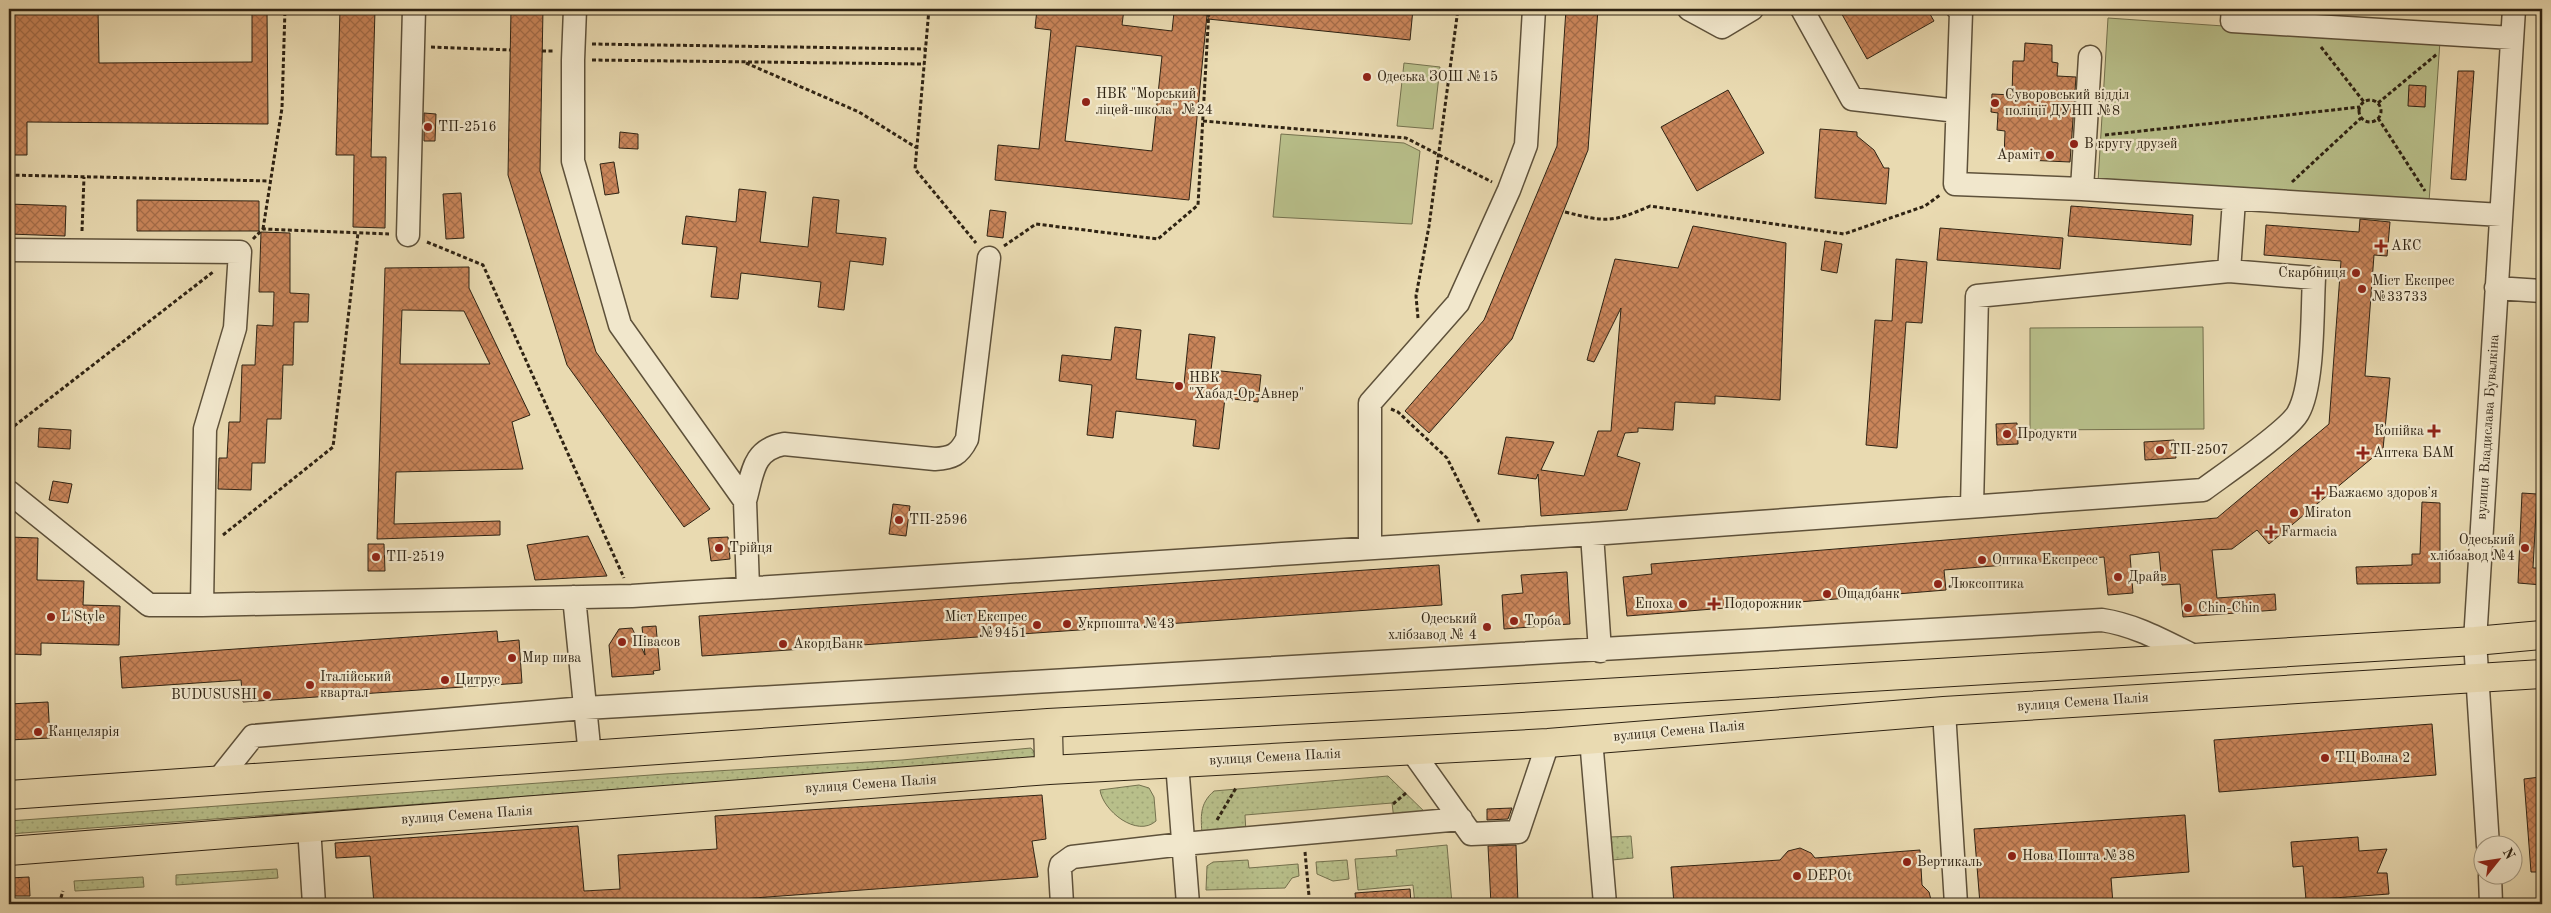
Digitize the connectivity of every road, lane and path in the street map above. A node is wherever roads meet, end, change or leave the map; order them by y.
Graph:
1 (286, 9) edge
2 (414, 9) edge
3 (576, 9) edge
4 (929, 9) edge
5 (1209, 9) edge
6 (1458, 9) edge
7 (1534, 9) edge
8 (1689, 9) edge
9 (1752, 9) edge
10 (1802, 9) edge
11 (1958, 9) edge
12 (2233, 9) edge
13 (2514, 9) edge
14 (2304, 26) junction
15 (2459, 35) junction
16 (2512, 38) junction
17 (413, 47) junction
18 (926, 49) junction
19 (510, 50) dead end
20 (573, 51) junction
21 (2090, 57) dead end
22 (743, 62) junction
23 (924, 64) junction
24 (2364, 102) junction
25 (2378, 104) junction
26 (2360, 107) junction
27 (1957, 111) junction
28 (2361, 118) junction
29 (2378, 118) junction
30 (1203, 121) junction
31 (2085, 137) junction
32 (917, 148) junction
33 (1439, 155) junction
34 (9, 175) edge
35 (84, 177) junction
36 (270, 181) junction
37 (1955, 184) junction
38 (2082, 189) junction
39 (1509, 190) junction
40 (2234, 200) junction
41 (2271, 202) junction
42 (1565, 212) dead end
43 (2438, 212) junction
44 (2501, 215) junction
45 (263, 229) junction
46 (358, 233) junction
47 (408, 235) junction
48 (9, 250) edge
49 (82, 251) junction
50 (240, 252) junction
51 (989, 258) junction
52 (2229, 272) junction
53 (2496, 288) junction
54 (2542, 291) edge
55 (1420, 346) junction
56 (1370, 403) junction
57 (9, 430) edge
58 (9, 492) edge
59 (745, 500) junction
60 (1972, 506) junction
61 (1592, 534) junction
62 (1488, 540) junction
63 (1370, 548) junction
64 (202, 552) junction
65 (748, 588) junction
66 (632, 596) junction
67 (574, 597) junction
68 (202, 605) junction
69 (2542, 635) edge
70 (2475, 641) junction
71 (1600, 650) junction
72 (2196, 657) junction
73 (2542, 674) edge
74 (2478, 680) junction
75 (585, 708) junction
76 (1944, 711) junction
77 (1048, 723) junction
78 (1591, 738) junction
79 (1548, 744) junction
80 (1412, 751) junction
81 (590, 756) junction
82 (1177, 763) junction
83 (1049, 770) junction
84 (218, 780) junction
85 (1236, 788) dead end
86 (9, 795) edge
87 (1461, 819) junction
88 (308, 827) junction
89 (1303, 834) junction
90 (2487, 836) edge
91 (1194, 843) junction
92 (9, 851) edge
93 (2491, 886) edge
94 (63, 891) dead end
95 (1309, 896) dead end
96 (59, 904) edge
97 (314, 904) edge
98 (1062, 904) edge
99 (1188, 904) edge
100 (1605, 904) edge
101 (1956, 904) edge
102 (2492, 904) edge

1 - 36 path
2 - 17 street
3 - 20 street
4 - 18 path
5 - 30 path
6 - 33 path
7 - 39 street
8 - 9 street
10 - 27 street
11 - 27 street
12 - 14 street
13 - 16 street, вулиця Владислава Бувалкіна
14 - 15 street
14 - 24 path
15 - 16 street
15 - 25 path
16 - 44 street, вулиця Владислава Бувалкіна
17 - 19 path
17 - 47 street
18 - 20 path
18 - 23 path
20 - 22 path
20 - 59 street
21 - 31 street
22 - 23 path
22 - 32 path
23 - 32 path
24 - 25 path
24 - 26 path
25 - 29 path
26 - 28 path
26 - 31 path
27 - 37 street
28 - 29 path
28 - 41 path
29 - 43 path
30 - 33 path
30 - 51 path
31 - 38 street
32 - 51 path
33 - 39 path
33 - 55 path
34 - 35 path
35 - 36 path
35 - 49 path
36 - 45 path
37 - 38 street
37 - 42 path
38 - 40 street
39 - 55 street
40 - 41 street
40 - 52 street
41 - 43 street
43 - 44 street
44 - 53 street, вулиця Владислава Бувалкіна
45 - 46 path
45 - 50 path
46 - 47 path
46 - 64 path
47 - 66 path
48 - 49 street
49 - 50 street
50 - 57 path
50 - 64 street
51 - 59 street
52 - 60 street
52 - 60 street
53 - 54 street
53 - 70 street, вулиця Владислава Бувалкіна
55 - 56 street
56 - 62 path
56 - 63 street
58 - 68 street
59 - 65 street
60 - 61 street
61 - 62 street
61 - 71 street
62 - 63 street
63 - 65 street
64 - 68 street
65 - 66 street
66 - 67 street
67 - 68 street
67 - 75 street
69 - 70 main road
70 - 72 main road
70 - 74 street, вулиця Владислава Бувалкіна
71 - 72 street
71 - 75 street
72 - 77 main road
73 - 74 main road, вулиця Семена Палія
74 - 76 main road, вулиця Семена Палія
74 - 90 street, вулиця Владислава Бувалкіна
75 - 81 street
75 - 84 street
76 - 78 main road, вулиця Семена Палія
76 - 101 street
77 - 81 main road
77 - 83 main road
78 - 79 main road, вулиця Семена Палія
78 - 100 street
79 - 80 main road, вулиця Семена Палія
79 - 87 street
80 - 82 main road, вулиця Семена Палія
80 - 87 street
81 - 84 main road
82 - 83 main road, вулиця Семена Палія
82 - 91 street
83 - 88 main road, вулиця Семена Палія
84 - 86 main road
85 - 91 path
87 - 89 street
88 - 92 main road, вулиця Семена Палія
88 - 97 street
89 - 91 street
89 - 95 path
91 - 98 street
91 - 99 street
93 - 102 street
94 - 96 path

